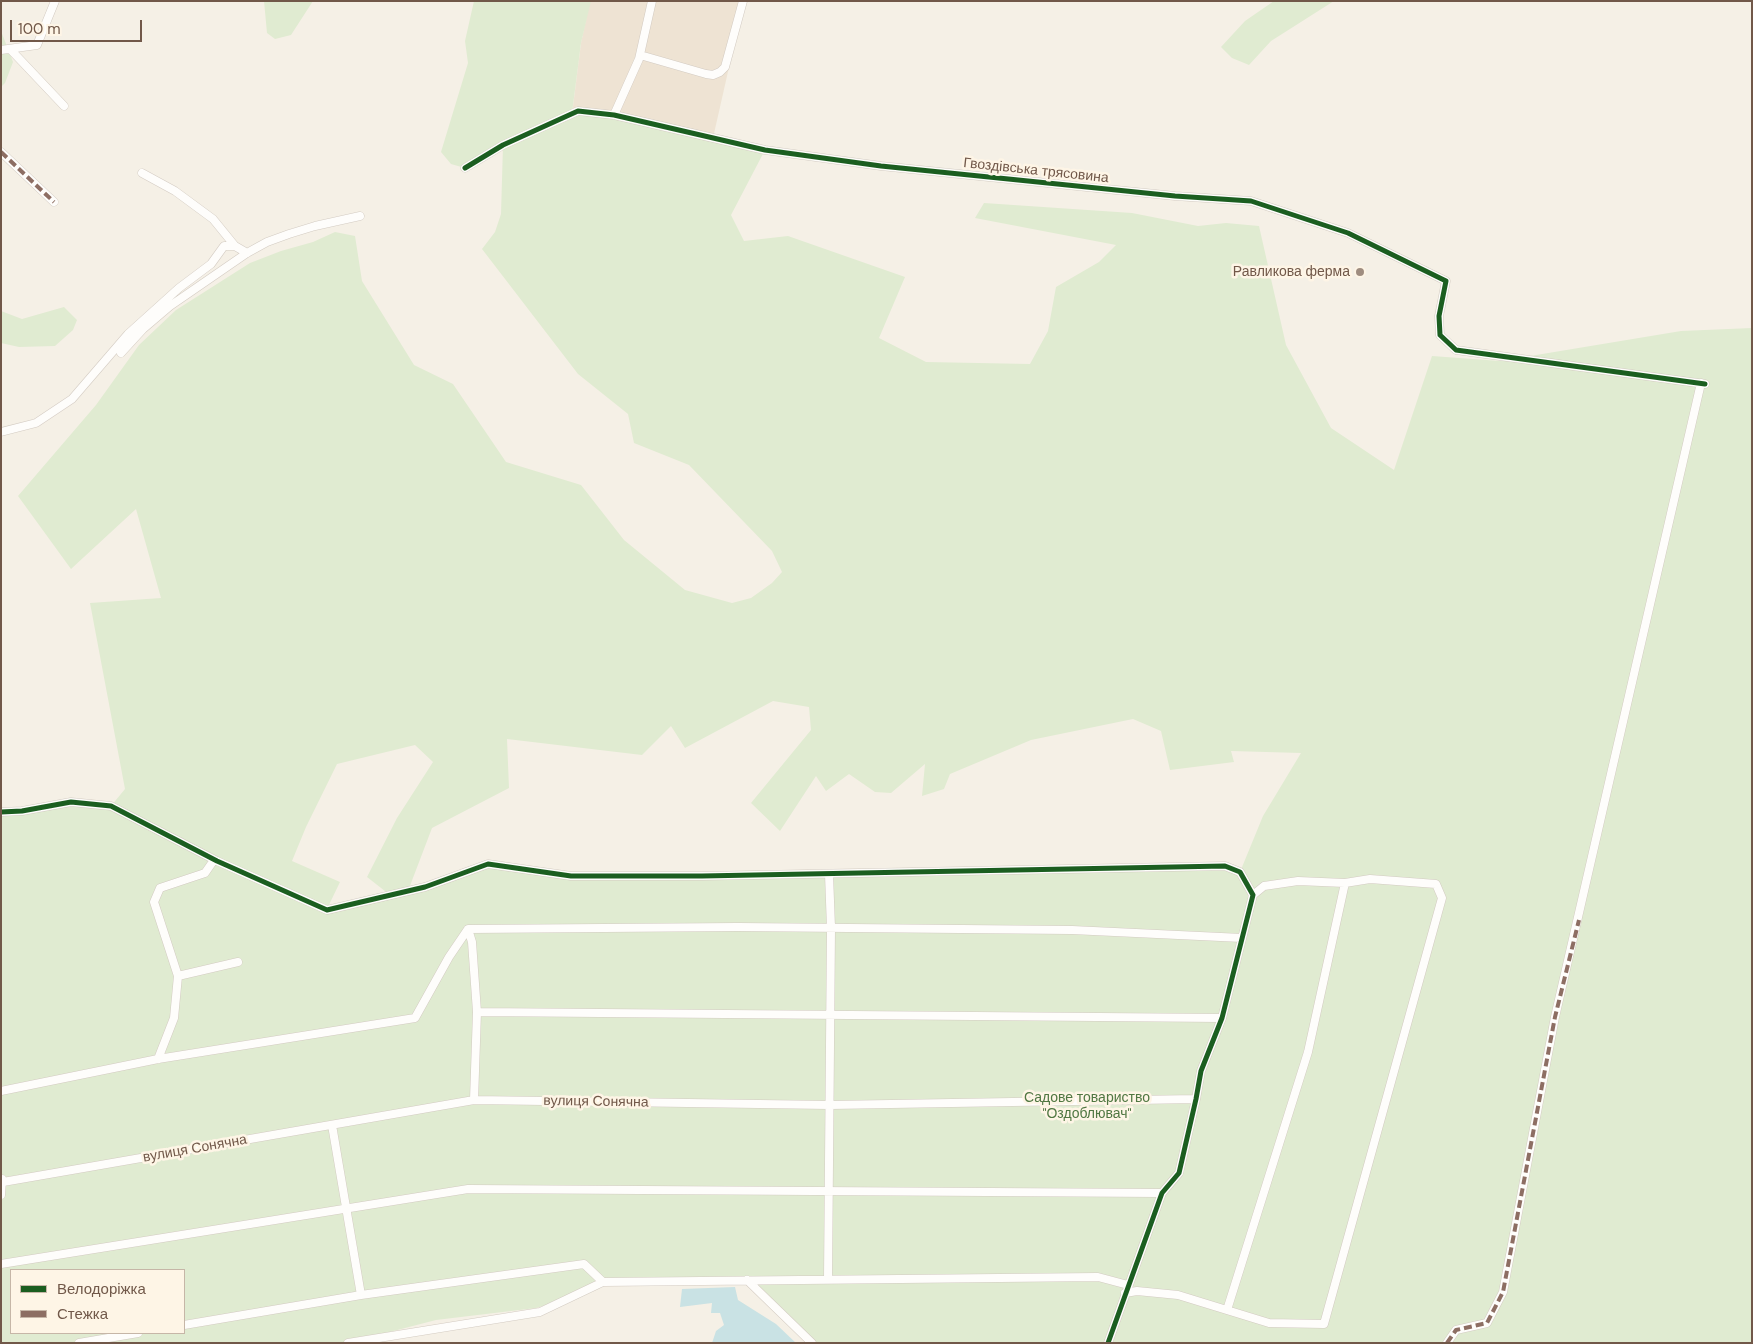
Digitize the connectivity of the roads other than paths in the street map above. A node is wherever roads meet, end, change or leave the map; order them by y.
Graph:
1 (55, 1) edge
2 (652, 1) edge
3 (743, 1) edge
4 (1, 50) edge
5 (11, 50) junction
6 (640, 55) junction
7 (64, 106) dead end
8 (614, 115) junction
9 (1, 152) edge
10 (465, 168) dead end
11 (142, 173) dead end
12 (54, 202) dead end
13 (360, 216) dead end
14 (235, 246) junction
15 (247, 254) junction
16 (121, 353) dead end
17 (1, 432) edge
18 (1, 812) edge
19 (214, 860) junction
20 (829, 874) junction
21 (1345, 883) junction
22 (1253, 895) junction
23 (831, 928) junction
24 (468, 929) junction
25 (1242, 938) junction
26 (238, 962) dead end
27 (178, 976) junction
28 (477, 1012) junction
29 (830, 1015) junction
30 (1222, 1018) junction
31 (158, 1059) junction
32 (1, 1091) edge
33 (1196, 1099) junction
34 (474, 1100) junction
35 (830, 1105) junction
36 (332, 1125) junction
37 (2, 1180) edge
38 (828, 1191) junction
39 (1162, 1193) junction
40 (1, 1195) edge
41 (346, 1209) junction
42 (1, 1264) edge
43 (828, 1279) junction
44 (747, 1280) junction
45 (603, 1282) junction
46 (1126, 1289) junction
47 (360, 1295) junction
48 (1227, 1310) junction
49 (185, 1325) edge
50 (132, 1334) edge
51 (79, 1343) edge
52 (348, 1343) edge
53 (812, 1343) edge
54 (1108, 1343) edge
55 (1447, 1343) edge

1 - 5 street
2 - 6 street
3 - 6 street
4 - 5 street
5 - 7 street
6 - 8 street
8 - 10 street, Гвоздівська трясовина
8 - 55 street, Гвоздівська трясовина
9 - 12 street
11 - 14 street
13 - 15 street
14 - 15 street
14 - 17 street
15 - 16 street
18 - 19 street
19 - 20 street
19 - 27 street
20 - 22 street
20 - 23 street
21 - 22 street
21 - 48 street
21 - 48 street
22 - 25 street
23 - 24 street
23 - 25 street
23 - 29 street
24 - 28 street
24 - 31 street
25 - 30 street
26 - 27 street
27 - 31 street
28 - 29 street
28 - 34 street
29 - 30 street
29 - 35 street
30 - 33 street
31 - 32 street
33 - 35 street, вулиця Сонячна
33 - 39 street
34 - 35 street, вулиця Сонячна
34 - 36 street, вулиця Сонячна
35 - 38 street
36 - 37 street, вулиця Сонячна
36 - 41 street
37 - 40 street
38 - 39 street
38 - 41 street
38 - 43 street
39 - 46 street
41 - 42 street
41 - 47 street
43 - 44 street
43 - 46 street
44 - 45 street
44 - 53 street
45 - 47 street
45 - 52 street
46 - 48 street
46 - 54 street
47 - 49 street
50 - 51 street

